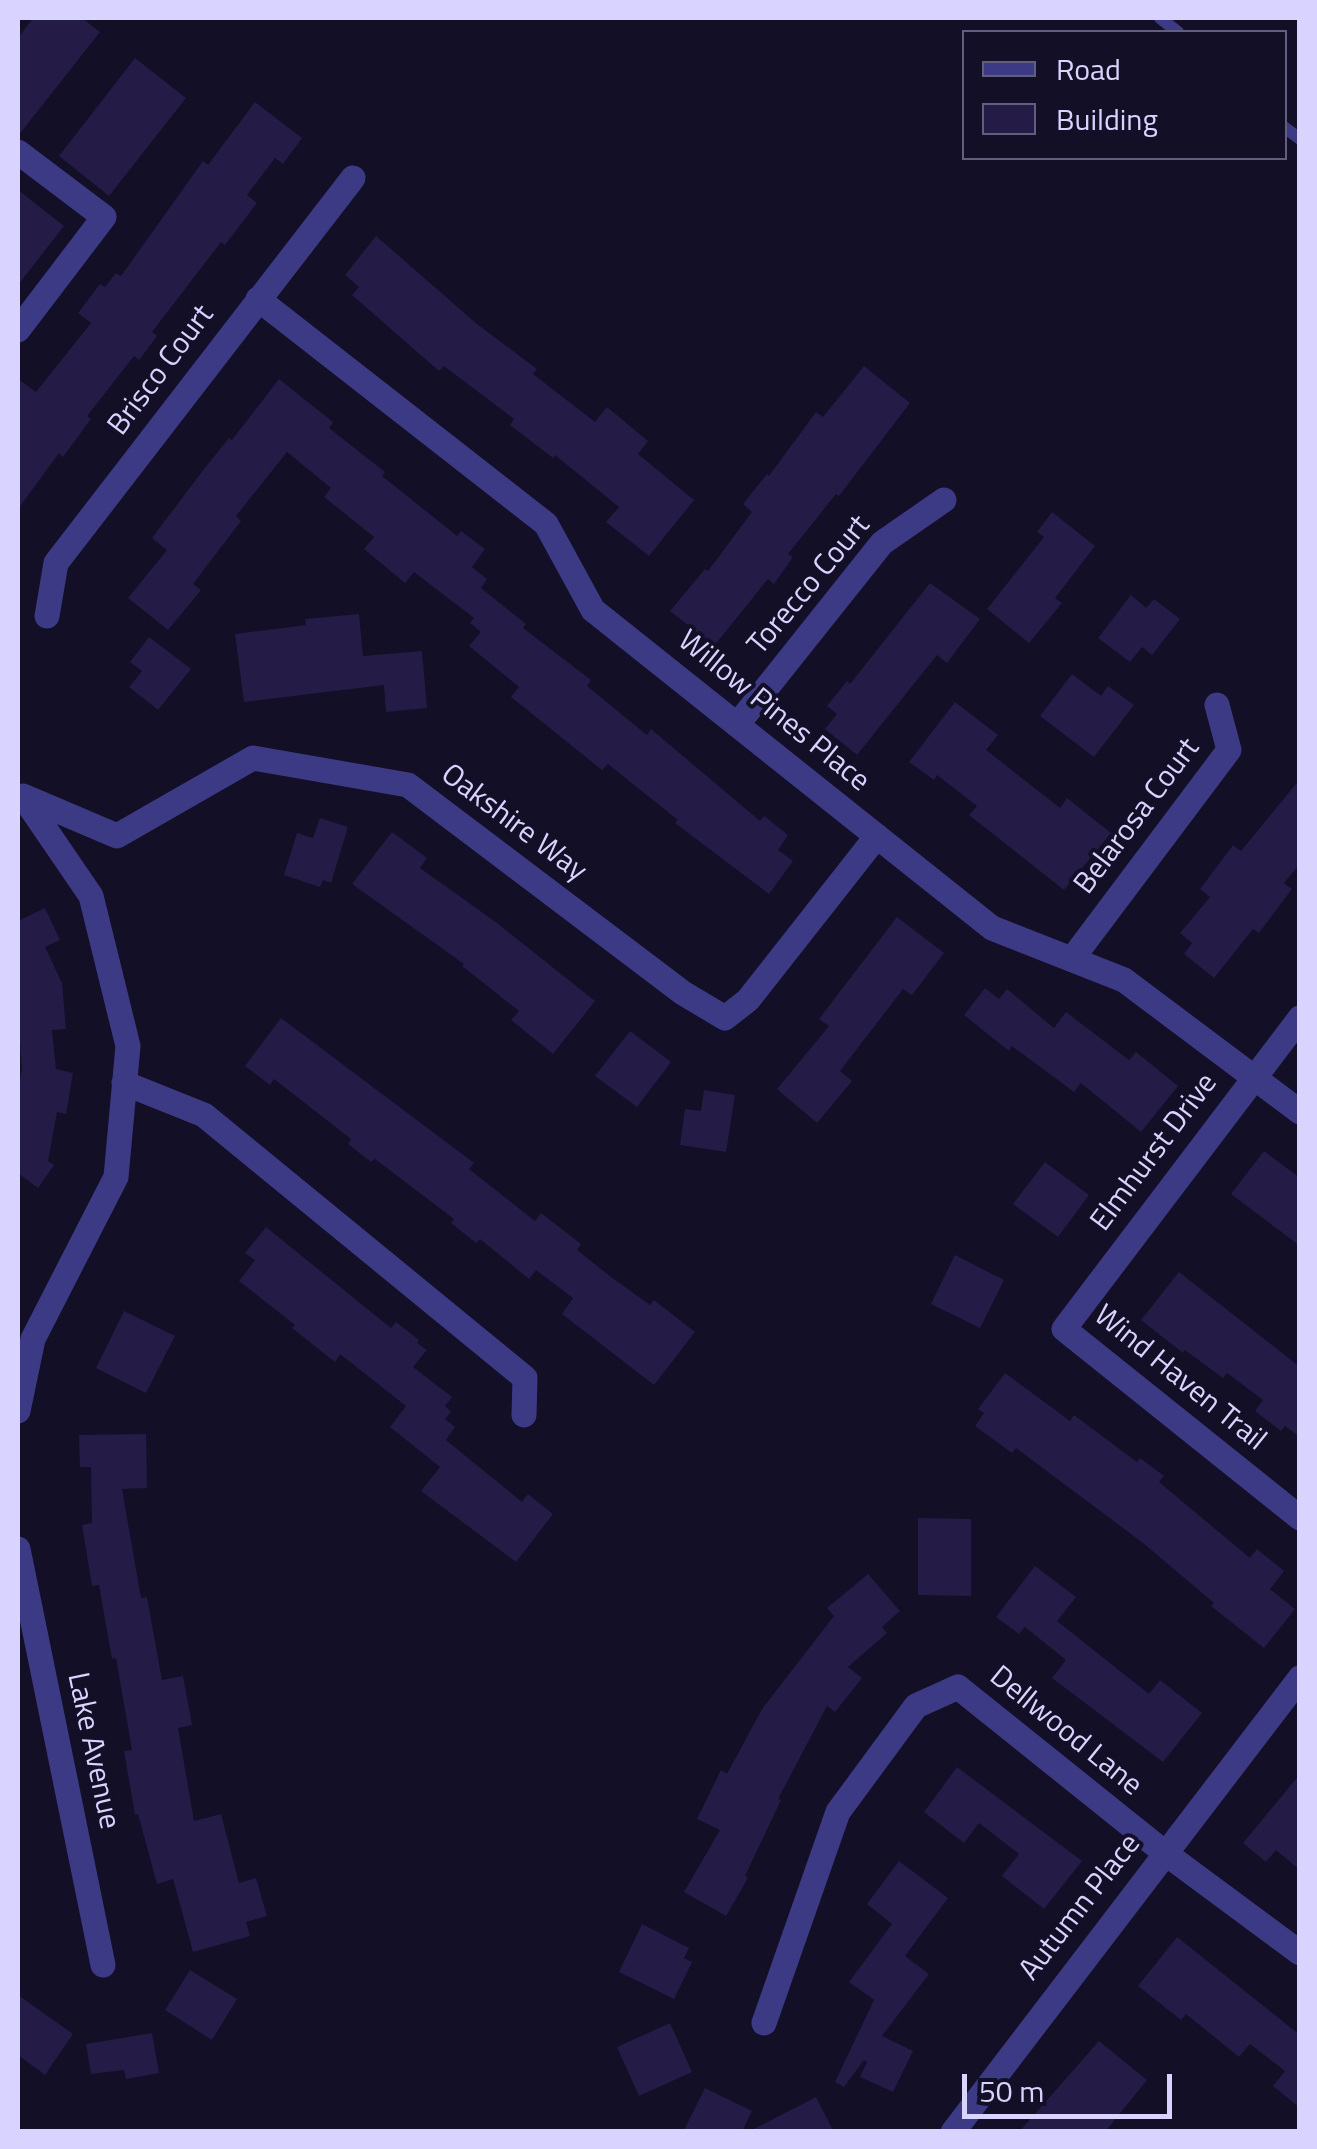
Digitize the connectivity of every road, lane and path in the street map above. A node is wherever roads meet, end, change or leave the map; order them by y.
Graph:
1 (18, 152) edge
2 (353, 178) dead end
3 (258, 299) junction
4 (18, 330) edge
5 (944, 500) dead end
6 (47, 616) dead end
7 (1217, 705) dead end
8 (737, 726) junction
9 (20, 794) edge
10 (877, 836) junction
11 (1072, 959) junction
12 (1300, 1018) edge
13 (1253, 1076) junction
14 (124, 1083) junction
15 (1300, 1112) edge
16 (1064, 1329) joint
17 (18, 1411) edge
18 (524, 1415) dead end
19 (1300, 1518) edge
20 (18, 1549) edge
21 (1300, 1678) edge
22 (1165, 1853) junction
23 (1300, 1954) edge
24 (102, 1965) dead end
25 (764, 2023) dead end
26 (953, 2132) edge

1 - 4 street
2 - 3 street, Brisco Court
3 - 6 street, Brisco Court
3 - 8 street, Willow Pines Place
5 - 8 street, Torecco Court
7 - 11 street, Belarosa Court
8 - 10 street, Willow Pines Place
9 - 10 street, Oakshire Way
9 - 14 street
10 - 11 street, Willow Pines Place
11 - 13 street, Willow Pines Place
12 - 13 street, Elmhurst Drive
13 - 15 street, Willow Pines Place
13 - 16 street, Elmhurst Drive
14 - 17 street
14 - 18 street
16 - 19 street, Wind Haven Trail
20 - 24 street, Lake Avenue
21 - 22 street, Autumn Place
22 - 23 street
22 - 25 street, Dellwood Lane
22 - 26 street, Autumn Place

